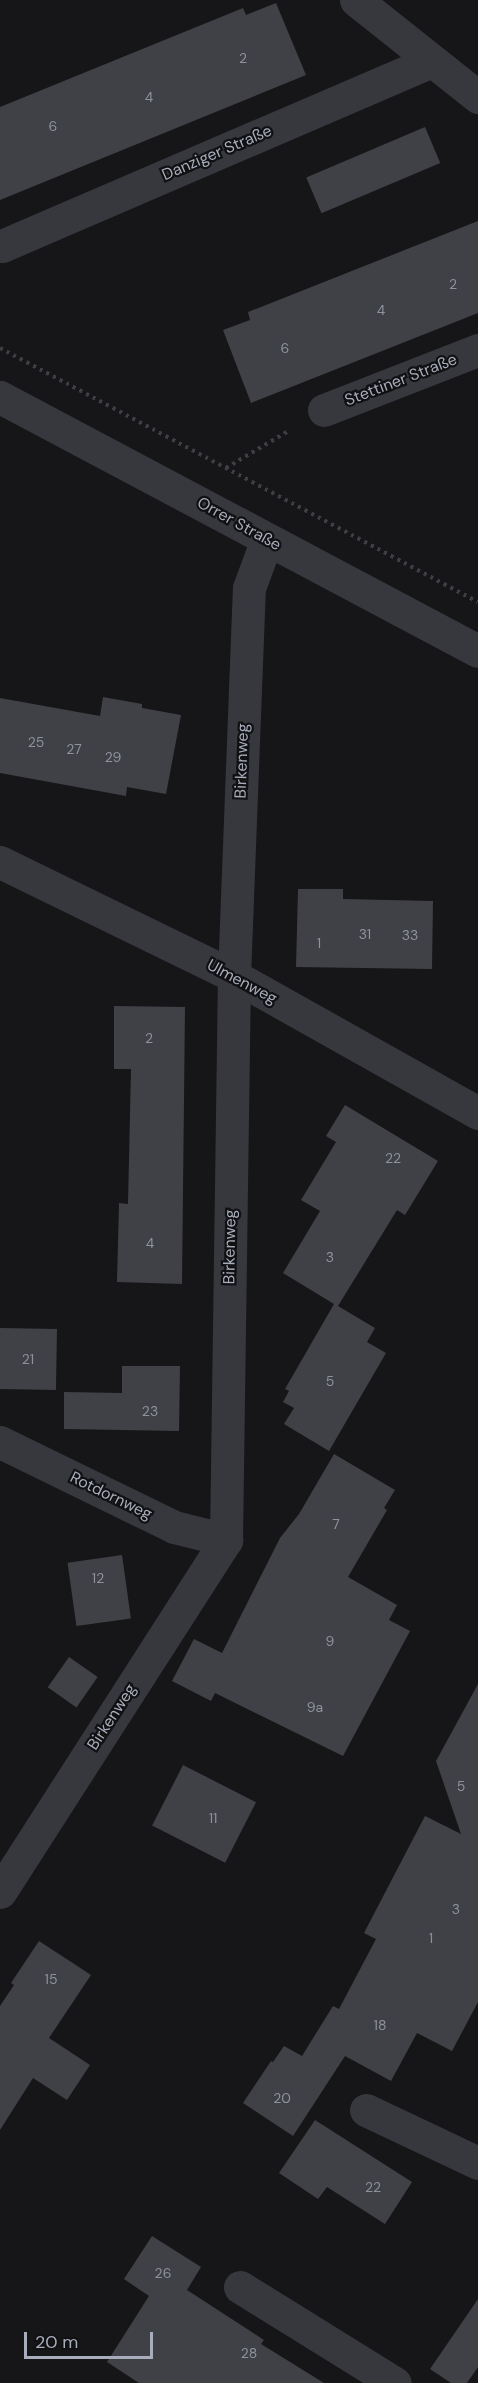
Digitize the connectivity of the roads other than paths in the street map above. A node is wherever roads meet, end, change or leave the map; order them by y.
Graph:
1 (356, 0) edge
2 (431, 61) junction
3 (478, 97) edge
4 (2, 246) dead end
5 (478, 350) edge
6 (0, 398) edge
7 (324, 410) road end
8 (267, 539) junction
9 (478, 651) edge
10 (0, 862) edge
11 (234, 976) junction
12 (478, 1113) edge
13 (0, 1442) edge
14 (226, 1540) junction
15 (0, 1892) edge
16 (366, 2110) dead end
17 (478, 2163) edge
18 (240, 2287) dead end
19 (395, 2383) edge

1 - 2 street
2 - 3 street
2 - 4 street, Danziger Straße
5 - 7 street, Stettiner Straße
6 - 8 street, Orrer Straße
8 - 9 street, Orrer Straße
8 - 11 street, Birkenweg
10 - 11 street, Ulmenweg
11 - 12 street, Ulmenweg
11 - 14 street, Birkenweg
13 - 14 street, Rotdornweg
14 - 15 street, Birkenweg
16 - 17 street
18 - 19 street

